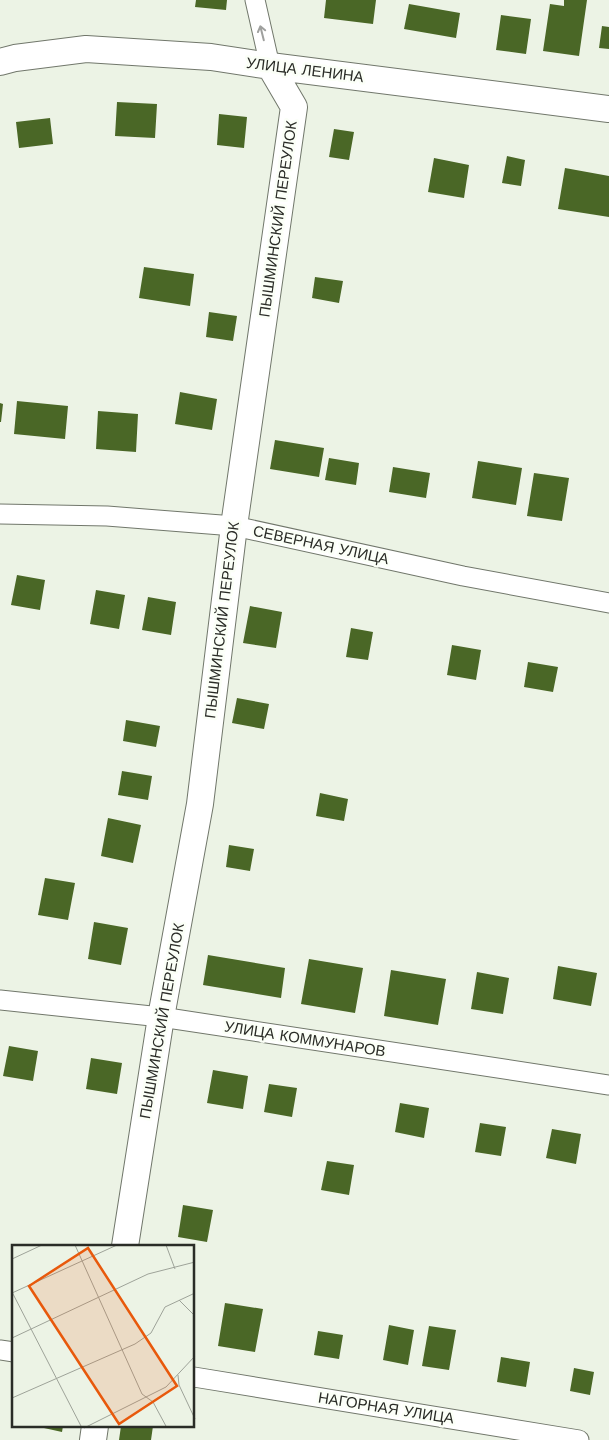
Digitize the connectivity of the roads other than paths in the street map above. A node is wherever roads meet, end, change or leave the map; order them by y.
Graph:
1 (255, 0) edge
2 (0, 62) edge
3 (270, 66) junction
4 (609, 109) edge
5 (0, 514) edge
6 (234, 526) junction
7 (609, 603) edge
8 (0, 1000) edge
9 (161, 1017) junction
10 (609, 1085) edge
11 (125, 1245) edge
12 (195, 1377) edge
13 (579, 1440) edge

3 -> 1 street, ПЫШМИНСКИЙ ПЕРЕУЛОК
2 - 3 street, УЛИЦА ЛЕНИНА
3 - 4 street, УЛИЦА ЛЕНИНА
3 - 6 street, ПЫШМИНСКИЙ ПЕРЕУЛОК
5 - 6 street, СЕВЕРНАЯ УЛИЦА
6 - 7 street, СЕВЕРНАЯ УЛИЦА
6 - 9 street, ПЫШМИНСКИЙ ПЕРЕУЛОК
8 - 9 street, УЛИЦА КОММУНАРОВ
9 - 10 street, УЛИЦА КОММУНАРОВ
9 - 11 street, ПЫШМИНСКИЙ ПЕРЕУЛОК
12 - 13 street, НАГОРНАЯ УЛИЦА

